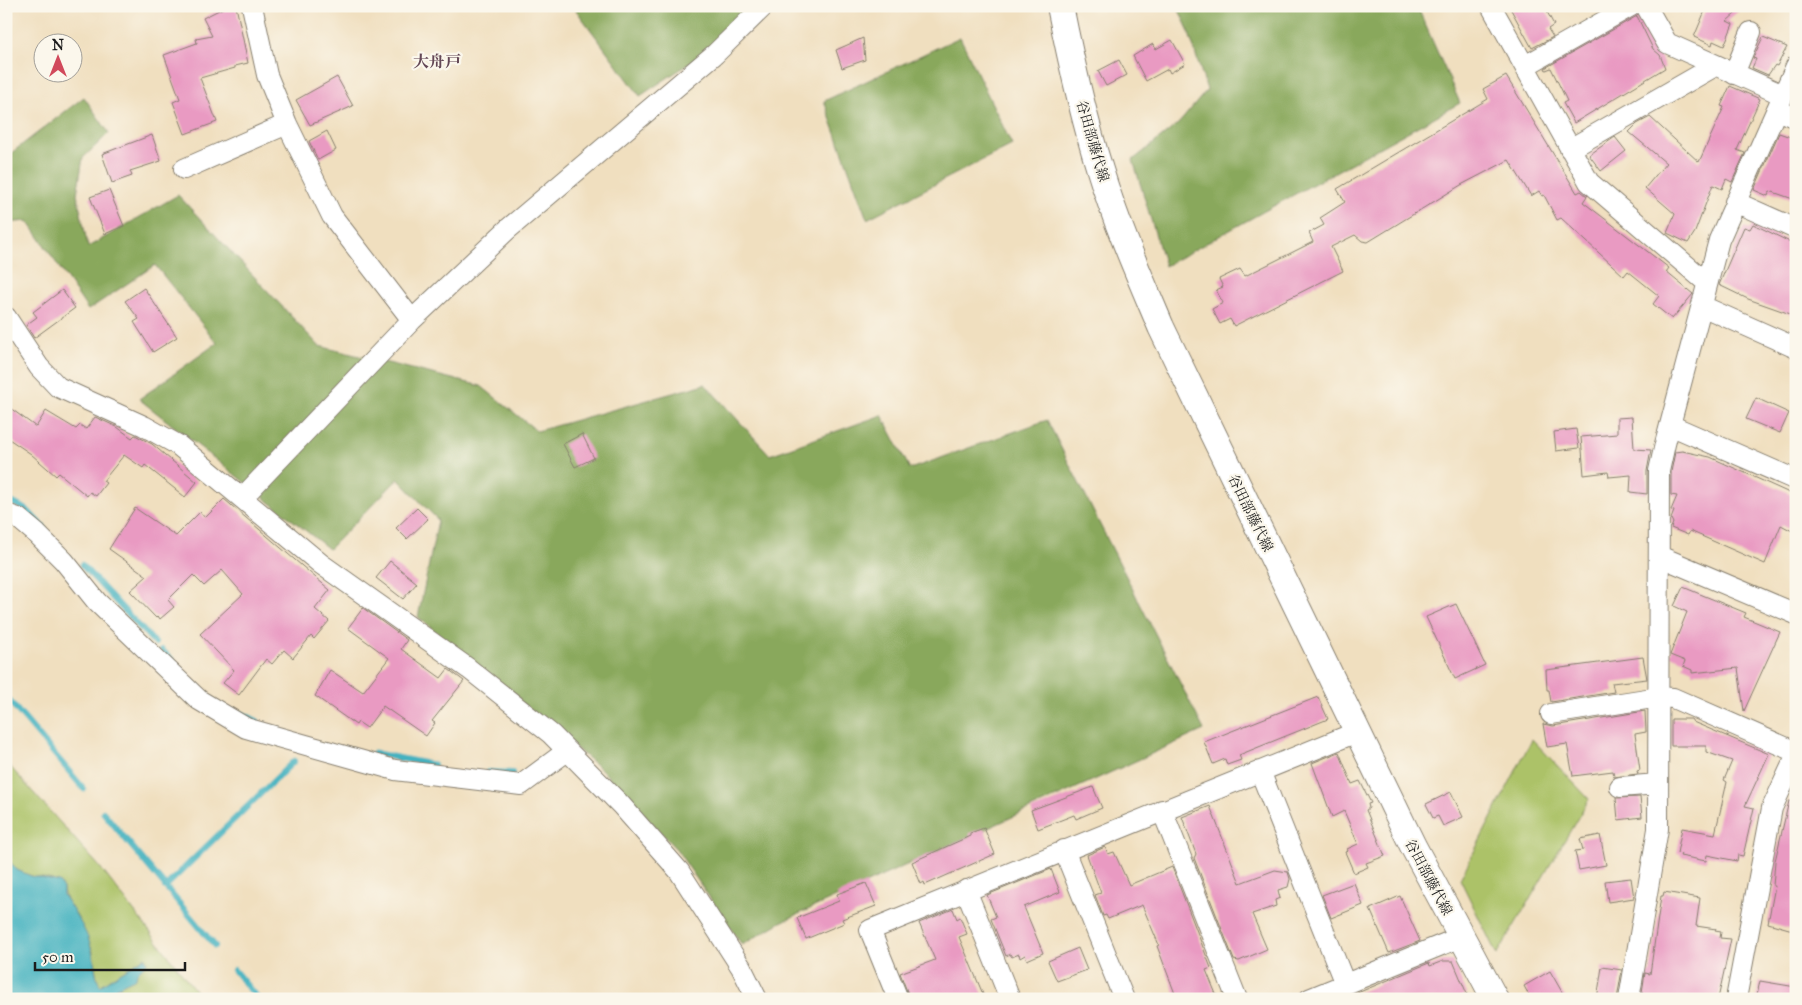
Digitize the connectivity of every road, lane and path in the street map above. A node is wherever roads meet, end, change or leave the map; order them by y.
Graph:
1 (252, 6) edge
2 (764, 6) edge
3 (1060, 6) edge
4 (1492, 6) edge
5 (1630, 6) edge
6 (1646, 6) edge
7 (1751, 32) dead end
8 (1525, 66) junction
9 (1715, 66) junction
10 (1796, 66) edge
11 (1734, 74) junction
12 (1780, 102) junction
13 (1796, 118) edge
14 (287, 124) junction
15 (1570, 149) junction
16 (184, 169) dead end
17 (1735, 202) junction
18 (1796, 229) edge
19 (1706, 282) junction
20 (1702, 306) junction
21 (6, 317) edge
22 (412, 320) junction
23 (1796, 348) edge
24 (1670, 425) junction
25 (1796, 480) edge
26 (243, 497) junction
27 (6, 514) edge
28 (1659, 556) junction
29 (1796, 614) edge
30 (1659, 697) junction
31 (1551, 714) dead end
32 (1357, 732) junction
33 (567, 751) junction
34 (1796, 752) edge
35 (1796, 756) edge
36 (1260, 771) junction
37 (1658, 784) junction
38 (1620, 787) dead end
39 (1162, 810) junction
40 (1064, 850) junction
41 (966, 890) junction
42 (1461, 937) junction
43 (1345, 984) junction
44 (757, 999) edge
45 (898, 999) edge
46 (1010, 999) edge
47 (1124, 999) edge
48 (1237, 999) edge
49 (1309, 999) edge
50 (1495, 999) edge
51 (1629, 999) edge
52 (1736, 999) edge

1 - 14 street
2 - 22 street
3 - 32 main road, 谷田部藤代線
4 - 8 street
5 - 8 street
6 - 9 street
7 - 11 street
8 - 15 street
9 - 11 street
9 - 15 street
10 - 12 street
11 - 12 street
12 - 13 street
12 - 17 street
14 - 16 street
14 - 22 street
15 - 19 street
17 - 18 street
17 - 19 street
19 - 20 street
20 - 23 street
20 - 24 street
21 - 26 street
22 - 26 street
24 - 25 street
24 - 28 street
26 - 33 street
27 - 33 street
28 - 29 street
28 - 30 street
30 - 31 street
30 - 34 street
30 - 37 street
32 - 36 street
32 - 42 main road, 谷田部藤代線
33 - 44 street
35 - 52 street
36 - 39 street
36 - 43 street
37 - 38 street
37 - 51 street
39 - 40 street
39 - 48 street
40 - 41 street
40 - 47 street
41 - 45 street
41 - 46 street
42 - 43 street
42 - 50 main road, 谷田部藤代線
43 - 49 street

